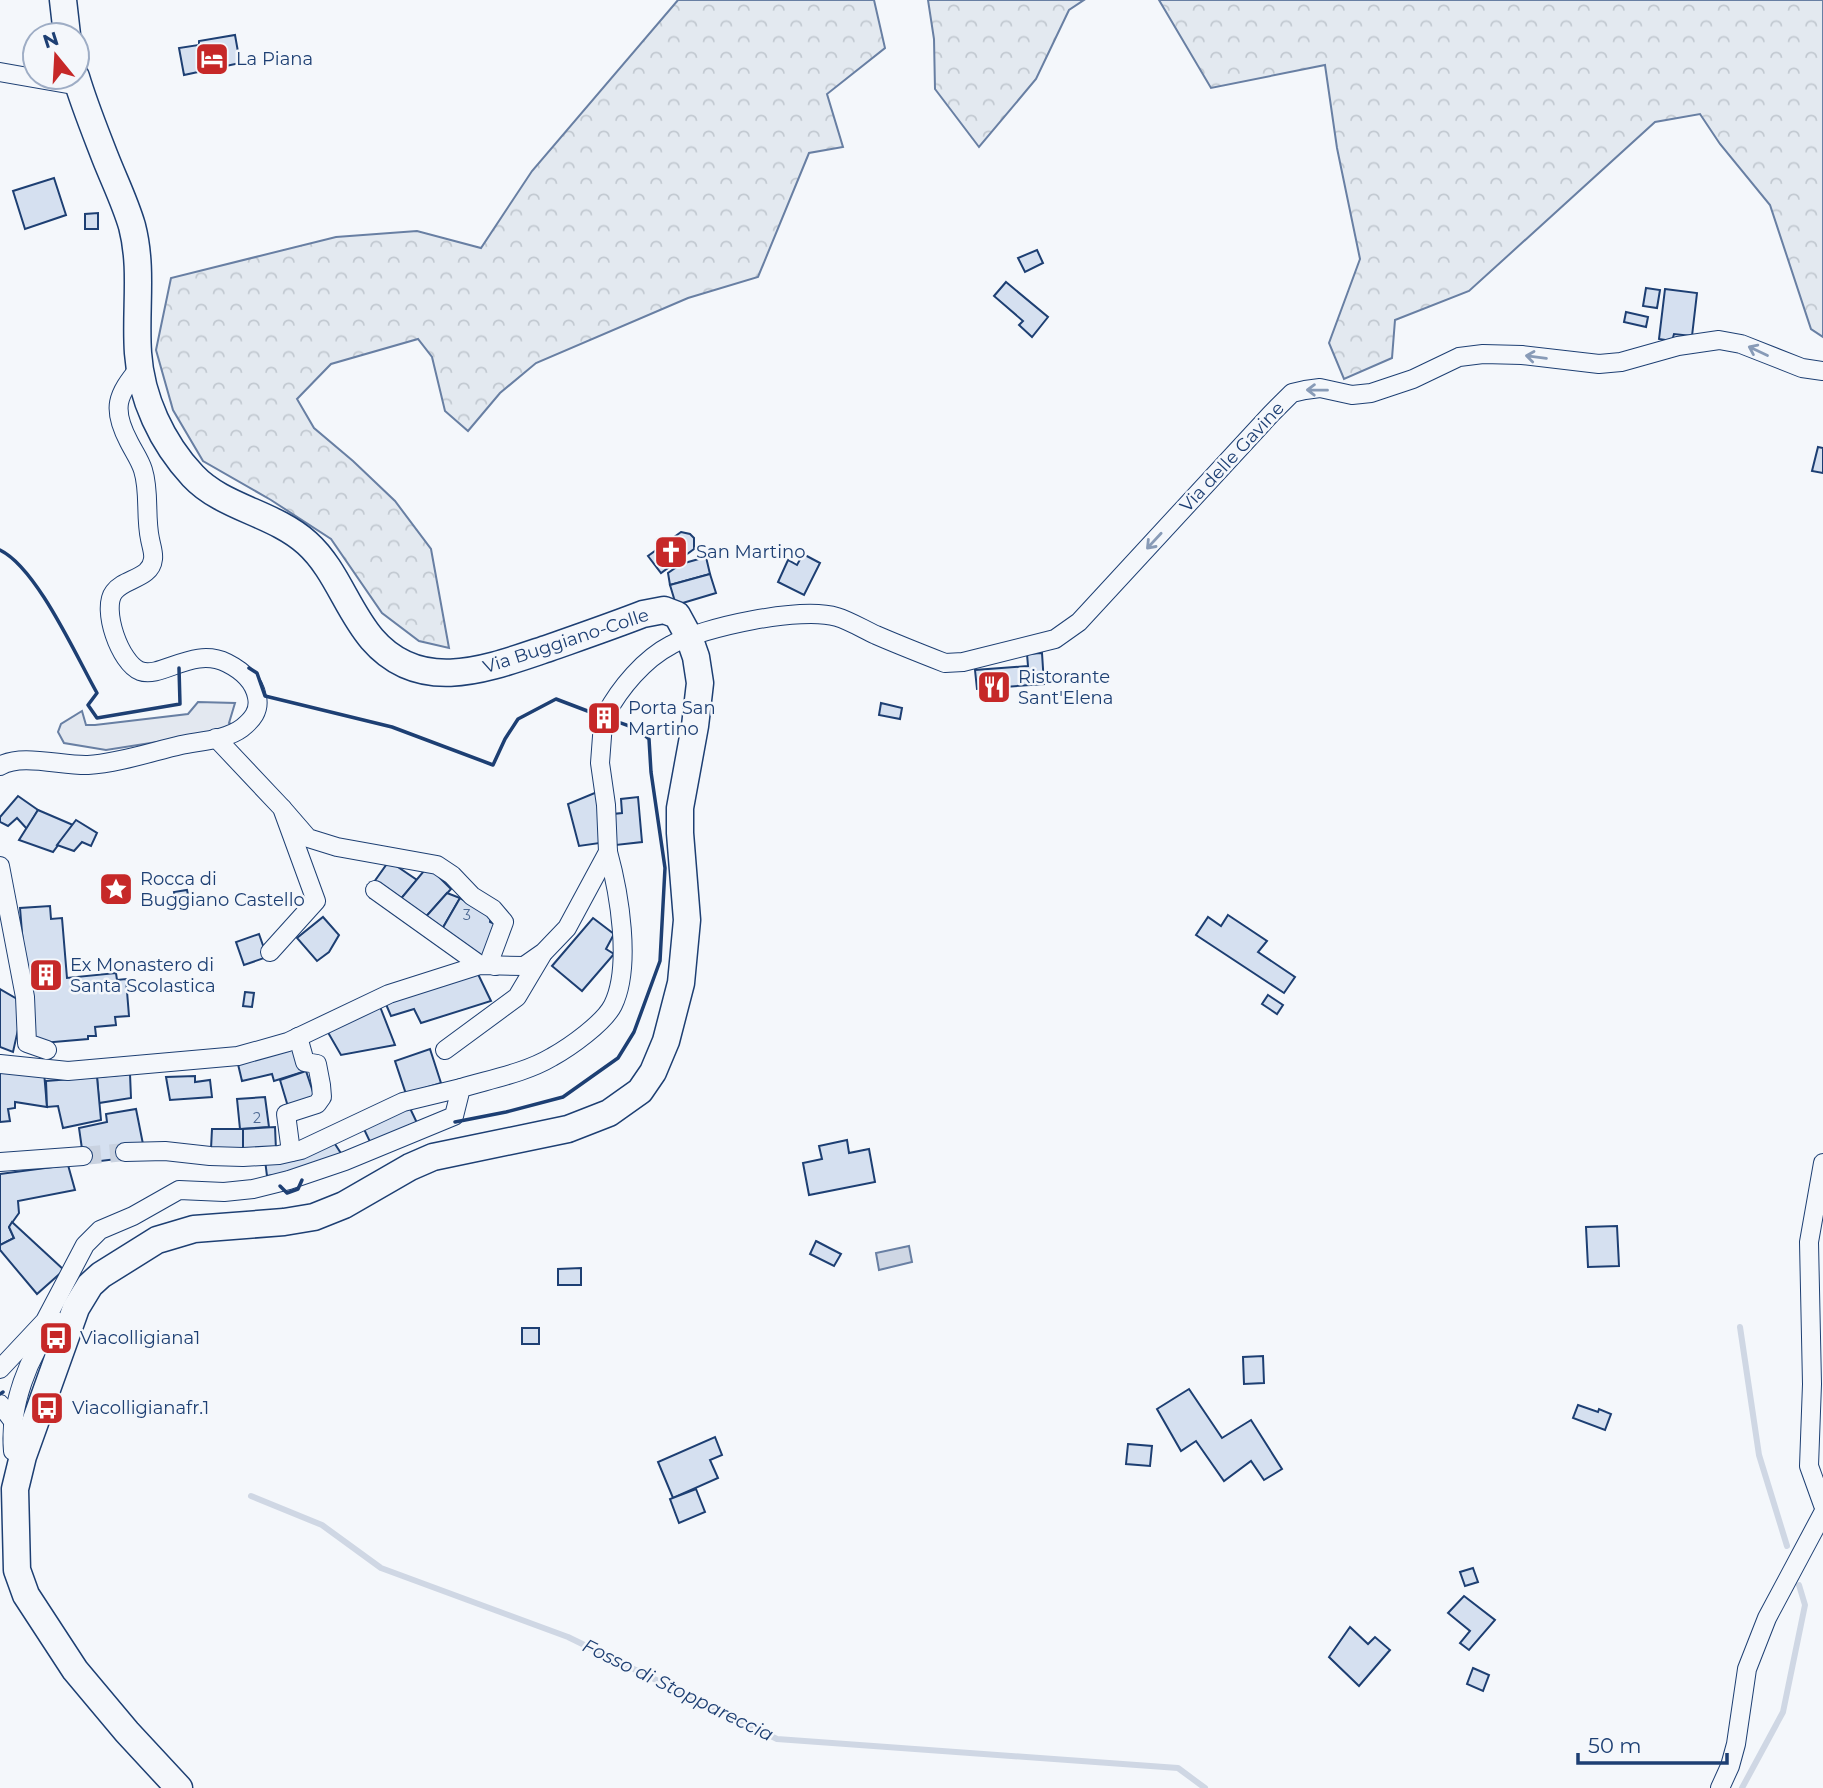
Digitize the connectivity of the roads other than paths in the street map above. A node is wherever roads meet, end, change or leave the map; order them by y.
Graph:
1 (62, 0) edge
2 (65, 21) edge
3 (0, 72) edge
4 (21, 75) edge
5 (81, 91) edge
6 (140, 367) junction
7 (1823, 371) edge
8 (689, 637) junction
9 (216, 738) junction
10 (0, 766) edge
11 (282, 808) junction
12 (608, 852) junction
13 (0, 866) edge
14 (375, 890) dead end
15 (270, 952) dead end
16 (544, 952) junction
17 (487, 966) junction
18 (298, 1037) junction
19 (445, 1050) dead end
20 (47, 1051) dead end
21 (0, 1064) edge
22 (461, 1088) junction
23 (125, 1152) tunnel mouth
24 (292, 1152) junction
25 (83, 1156) tunnel mouth
26 (0, 1162) edge
27 (1823, 1163) edge
28 (69, 1310) junction
29 (24, 1355) junction
30 (0, 1369) edge
31 (0, 1404) edge
32 (13, 1421) junction
33 (23, 1456) junction
34 (1823, 1505) edge
35 (1823, 1513) edge
36 (179, 1788) edge
37 (1720, 1788) edge

1 - 2 street
3 - 4 street
5 - 6 street, Via Buggiano-Colle
6 - 8 street, Via Buggiano-Colle
6 - 9 street
7 -> 8 street, Via delle Gavine
8 - 12 street, Via delle Gavine
8 - 28 street, Via Buggiano-Colle
9 - 10 street
9 - 11 street
11 - 15 street
11 - 17 street
12 - 16 street
12 - 22 street
13 - 20 street
14 - 17 street
16 - 17 street
16 - 19 street
17 - 18 street
18 - 21 street
18 - 24 street
22 - 24 street
22 - 29 street
23 - 24 street
25 - 26 street
27 - 34 street
28 - 29 street
28 - 33 street, Via Buggiano-Colle
29 - 30 street
29 - 32 street
31 - 32 street
32 - 33 street
33 - 36 street, Via Buggiano-Colle
35 - 37 street

